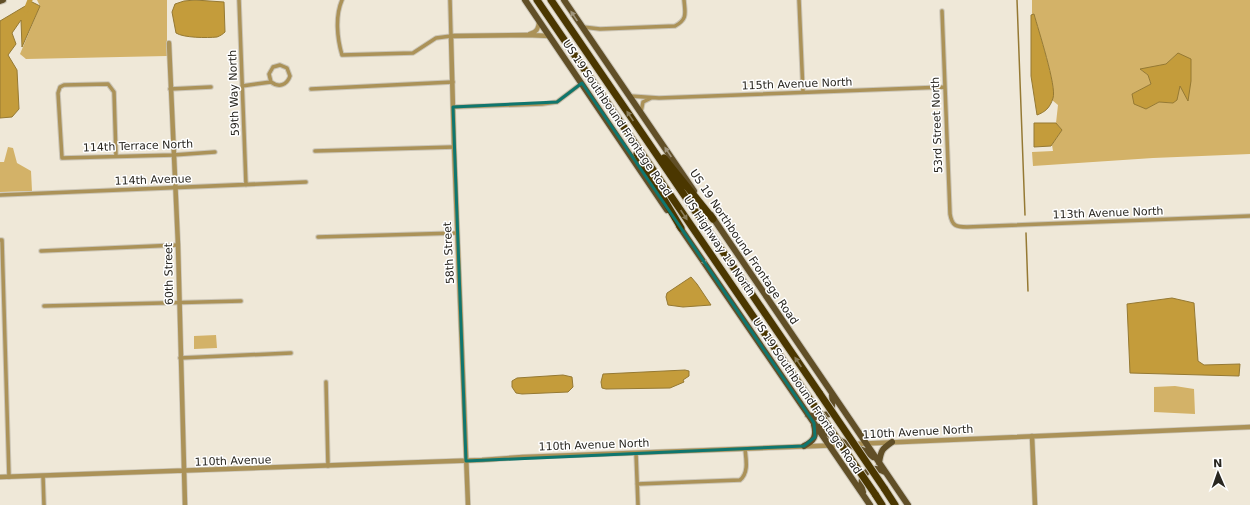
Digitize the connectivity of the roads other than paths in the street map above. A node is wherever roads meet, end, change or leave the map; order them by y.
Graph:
1 (3, 0) edge
2 (239, 0) edge
3 (342, 0) edge
4 (450, 0) edge
5 (525, 0) edge
6 (537, 0) edge
7 (551, 0) edge
8 (564, 0) edge
9 (684, 0) edge
10 (799, 0) edge
11 (0, 1) edge
12 (942, 11) dead end
13 (539, 21) junction
14 (582, 27) junction
15 (600, 29) junction
16 (527, 35) junction
17 (451, 36) junction
18 (550, 36) junction
19 (592, 41) junction
20 (169, 43) dead end
21 (271, 82) junction
22 (453, 82) junction
23 (582, 83) junction
24 (242, 86) junction
25 (211, 87) dead end
26 (944, 87) junction
27 (170, 89) junction
28 (311, 89) dead end
29 (803, 92) junction
30 (630, 96) junction
31 (650, 98) junction
32 (452, 107) junction
33 (641, 112) junction
34 (615, 113) junction
35 (640, 130) junction
36 (454, 146) junction
37 (315, 151) dead end
38 (215, 152) dead end
39 (116, 156) junction
40 (173, 156) junction
41 (306, 182) dead end
42 (246, 185) junction
43 (175, 188) junction
44 (0, 195) edge
45 (1250, 216) edge
46 (713, 219) junction
47 (967, 227) joint
48 (681, 228) junction
49 (457, 233) junction
50 (318, 237) dead end
51 (1, 240) edge
52 (178, 245) junction
53 (41, 250) dead end
54 (242, 300) dead end
55 (179, 302) junction
56 (44, 306) dead end
57 (291, 353) dead end
58 (180, 358) junction
59 (326, 382) dead end
60 (831, 392) junction
61 (846, 414) junction
62 (808, 415) junction
63 (814, 423) junction
64 (1250, 427) edge
65 (1032, 436) junction
66 (892, 442) junction
67 (867, 444) junction
68 (848, 445) junction
69 (804, 446) junction
70 (830, 446) junction
71 (745, 449) junction
72 (636, 453) junction
73 (466, 461) junction
74 (879, 463) junction
75 (328, 466) junction
76 (185, 472) junction
77 (886, 472) junction
78 (849, 474) junction
79 (43, 476) junction
80 (0, 477) edge
81 (9, 477) junction
82 (637, 484) junction
83 (866, 499) junction
84 (44, 505) edge
85 (185, 505) edge
86 (468, 505) edge
87 (638, 505) edge
88 (870, 505) edge
89 (882, 505) edge
90 (895, 505) edge
91 (908, 505) edge
92 (1035, 505) edge

1 - 11 main road
2 - 24 street, 59th Way North
3 - 17 street
4 - 17 street, 58th Street
5 - 13 main road, US 19 Southbound Frontage Road
6 - 34 highway, US Highway 19 North
35 -> 7 highway, US Highway 19 North
14 -> 8 main road, US 19 Northbound Frontage Road
9 - 15 street
10 - 29 street
12 - 26 street, 53rd Street North
13 - 16 street
13 - 18 main road, US 19 Southbound Frontage Road
14 - 15 street
14 - 19 main road, US 19 Northbound Frontage Road
15 - 19 street
16 - 17 street
16 - 18 street
17 - 22 street, 58th Street
18 - 23 main road, US 19 Southbound Frontage Road
19 - 30 main road, US 19 Northbound Frontage Road
20 - 27 street, 60th Street
21 - 21 street
21 - 24 street
22 - 28 street
22 - 32 street, 58th Street
23 - 32 street
23 - 48 main road, US 19 Southbound Frontage Road
24 - 42 street, 59th Way North
25 - 27 street
26 - 29 street, 115th Avenue North
26 - 47 street, 53rd Street North
27 - 40 street, 60th Street
29 - 31 street, 115th Avenue North
30 - 31 street, 115th Avenue North
30 - 33 main road, US 19 Northbound Frontage Road
31 - 33 street
32 - 36 street, 58th Street
46 -> 33 main road, US 19 Northbound Frontage Road
34 - 48 highway
34 -> 89 highway, US Highway 19 North, bridge
35 - 46 highway
90 -> 35 highway, US Highway 19 North, bridge
36 - 37 street
36 - 49 street, 58th Street
38 - 40 street, 114th Terrace North
39 - 39 street, 114th Terrace North
39 - 40 street, 114th Terrace North
40 - 43 street, 60th Street
41 - 42 street, 114th Avenue
42 - 43 street, 114th Avenue
43 - 44 street, 114th Avenue
43 - 52 street, 60th Street
45 - 47 street, 113th Avenue North
46 - 60 main road, US 19 Northbound Frontage Road
48 -> 62 main road, US 19 Southbound Frontage Road
49 - 50 street
49 - 73 street, 58th Street
51 - 81 street
52 - 53 street
52 - 55 street, 60th Street
54 - 55 street
55 - 56 street
55 - 58 street, 60th Street
57 - 58 street
58 - 76 street, 60th Street
59 - 75 street
60 - 61 main road, US 19 Northbound Frontage Road
60 - 62 main road
61 - 67 main road, US 19 Northbound Frontage Road
61 - 68 main road
62 - 63 main road, US 19 Southbound Frontage Road
63 - 68 main road
63 - 69 main road
63 - 70 main road, US 19 Southbound Frontage Road
64 - 65 street, 110th Avenue North
65 - 66 street, 110th Avenue North
65 - 92 street
66 - 67 street, 110th Avenue North
66 - 74 main road
67 - 68 street, 110th Avenue North
67 - 74 main road, US 19 Northbound Frontage Road
68 - 70 street, 110th Avenue North
68 - 74 main road
68 - 78 main road
69 - 70 street, 110th Avenue North
69 - 71 street, 110th Avenue North
70 - 78 main road, US 19 Southbound Frontage Road
71 - 72 street, 110th Avenue North
71 - 82 street
72 - 73 street, 110th Avenue North
72 - 82 street
73 - 75 street, 110th Avenue
73 - 86 street, 58th Street
74 - 77 main road, US 19 Northbound Frontage Road
75 - 76 street, 110th Avenue
76 - 79 street, 110th Avenue
76 - 85 street, 60th Street
77 - 83 main road
77 - 91 main road, US 19 Northbound Frontage Road
78 - 83 main road, US 19 Southbound Frontage Road
79 - 81 street, 110th Avenue
79 - 84 street
80 - 81 street, 110th Avenue
82 - 87 street
83 - 88 main road, US 19 Southbound Frontage Road

